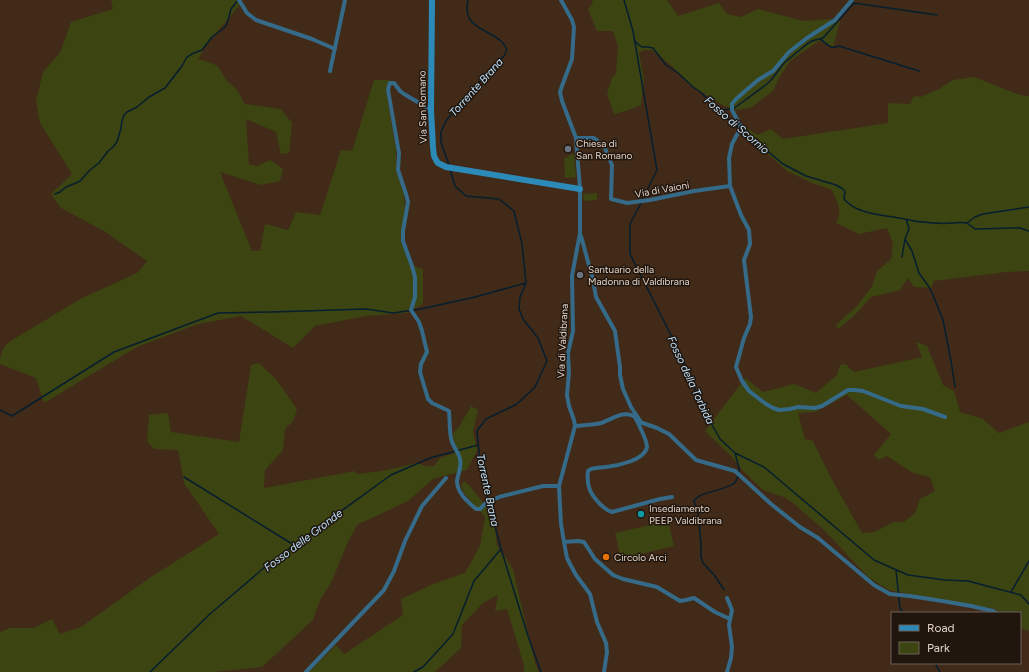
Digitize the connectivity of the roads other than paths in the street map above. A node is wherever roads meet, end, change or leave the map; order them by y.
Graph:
1 (239, 0) edge
2 (345, 0) edge
3 (432, 0) edge
4 (562, 0) edge
5 (852, 0) edge
6 (335, 48) junction
7 (330, 71) dead end
8 (431, 110) junction
9 (576, 138) junction
10 (730, 186) junction
11 (580, 189) junction
12 (580, 233) junction
13 (945, 417) dead end
14 (639, 421) junction
15 (575, 426) junction
16 (446, 478) dead end
17 (559, 486) junction
18 (672, 497) dead end
19 (564, 542) junction
20 (727, 598) dead end
21 (994, 612) edge
22 (730, 619) junction
23 (306, 672) edge
24 (604, 672) edge
25 (727, 672) edge

1 - 6 street
2 - 6 street
3 - 8 street, Via San Romano
4 - 9 street, Via di Valdibrana
5 - 10 street
6 - 7 street
8 - 11 street, Via San Romano
8 - 17 street
9 - 10 street, Via di Vaioni
9 - 11 street, Via di Valdibrana
10 - 13 street
11 - 12 street, Via di Valdibrana
12 - 14 street, Via di Valdibrana
12 - 15 street, Via di Valdibrana
14 - 15 street
14 - 18 street, Via di Valdibrana
14 - 21 street
15 - 17 street, Via di Valdibrana
16 - 23 street
17 - 19 street, Via di Valdibrana
19 - 22 street
19 - 24 street, Via di Valdibrana
20 - 22 street
22 - 25 street

